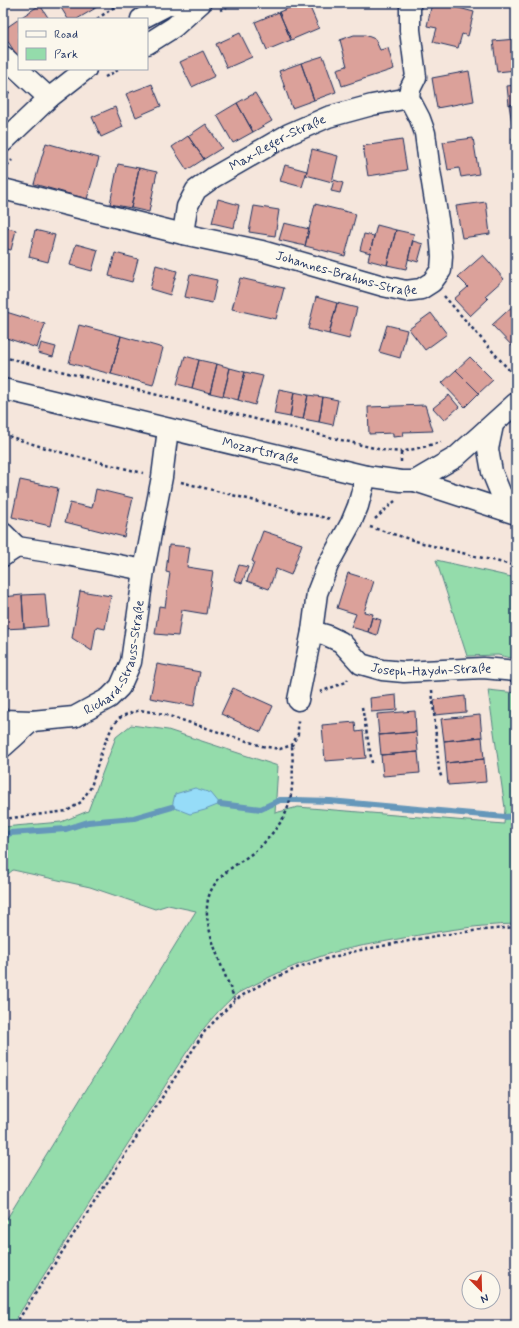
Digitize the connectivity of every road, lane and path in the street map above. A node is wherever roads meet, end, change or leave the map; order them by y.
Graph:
1 (120, 3) edge
2 (176, 3) edge
3 (201, 3) edge
4 (410, 3) edge
5 (507, 3) edge
6 (516, 8) edge
7 (98, 18) edge
8 (143, 18) edge
9 (148, 43) edge
10 (3, 56) edge
11 (18, 70) edge
12 (18, 70) edge
13 (85, 70) edge
14 (49, 98) junction
15 (409, 98) junction
16 (3, 142) edge
17 (3, 189) edge
18 (183, 234) junction
19 (432, 282) junction
20 (3, 357) edge
21 (516, 378) edge
22 (510, 384) dead end
23 (3, 389) edge
24 (516, 403) edge
25 (493, 425) junction
26 (168, 429) junction
27 (3, 434) edge
28 (443, 441) dead end
29 (366, 476) junction
30 (162, 477) junction
31 (408, 481) junction
32 (516, 514) edge
33 (351, 523) junction
34 (370, 528) junction
35 (3, 532) edge
36 (10, 552) edge
37 (516, 566) edge
38 (144, 570) junction
39 (312, 631) junction
40 (360, 664) junction
41 (431, 671) junction
42 (516, 671) edge
43 (298, 700) junction
44 (362, 707) dead end
45 (3, 720) edge
46 (32, 721) junction
47 (292, 745) junction
48 (3, 747) edge
49 (372, 763) dead end
50 (442, 779) dead end
51 (3, 819) edge
52 (516, 927) edge
53 (236, 1000) junction
54 (15, 1325) edge

1 - 7 path
2 - 8 street
3 - 9 street
4 - 15 street
5 - 6 path
10 - 12 street
11 - 14 street
13 - 14 street
14 - 16 street
15 - 18 street, Max-Reger-Straße
15 - 19 street, Johannes-Brahms-Straße
17 - 18 street, Johannes-Brahms-Straße
18 - 19 street, Johannes-Brahms-Straße
19 - 21 path
20 - 28 path
21 - 22 path
23 - 26 street, Mozartstraße
24 - 25 street
25 - 31 street
25 - 32 street
26 - 29 street, Mozartstraße
26 - 30 street, Richard-Strauss-Straße
27 - 30 path
29 - 31 street, Mozartstraße
29 - 33 street
30 - 33 path
30 - 38 street, Richard-Strauss-Straße
31 - 32 street, Mozartstraße
31 - 34 path
33 - 34 path
33 - 39 street
34 - 37 path
35 - 36 street
36 - 38 street
38 - 46 street, Richard-Strauss-Straße
39 - 40 street, Joseph-Haydn-Straße
39 - 43 street
40 - 41 street, Joseph-Haydn-Straße
40 - 43 path
41 - 42 street, Joseph-Haydn-Straße
41 - 50 path
43 - 47 path
44 - 49 path
45 - 46 street, Richard-Strauss-Straße
46 - 48 street
47 - 51 path
47 - 53 path
52 - 53 path
53 - 54 path

